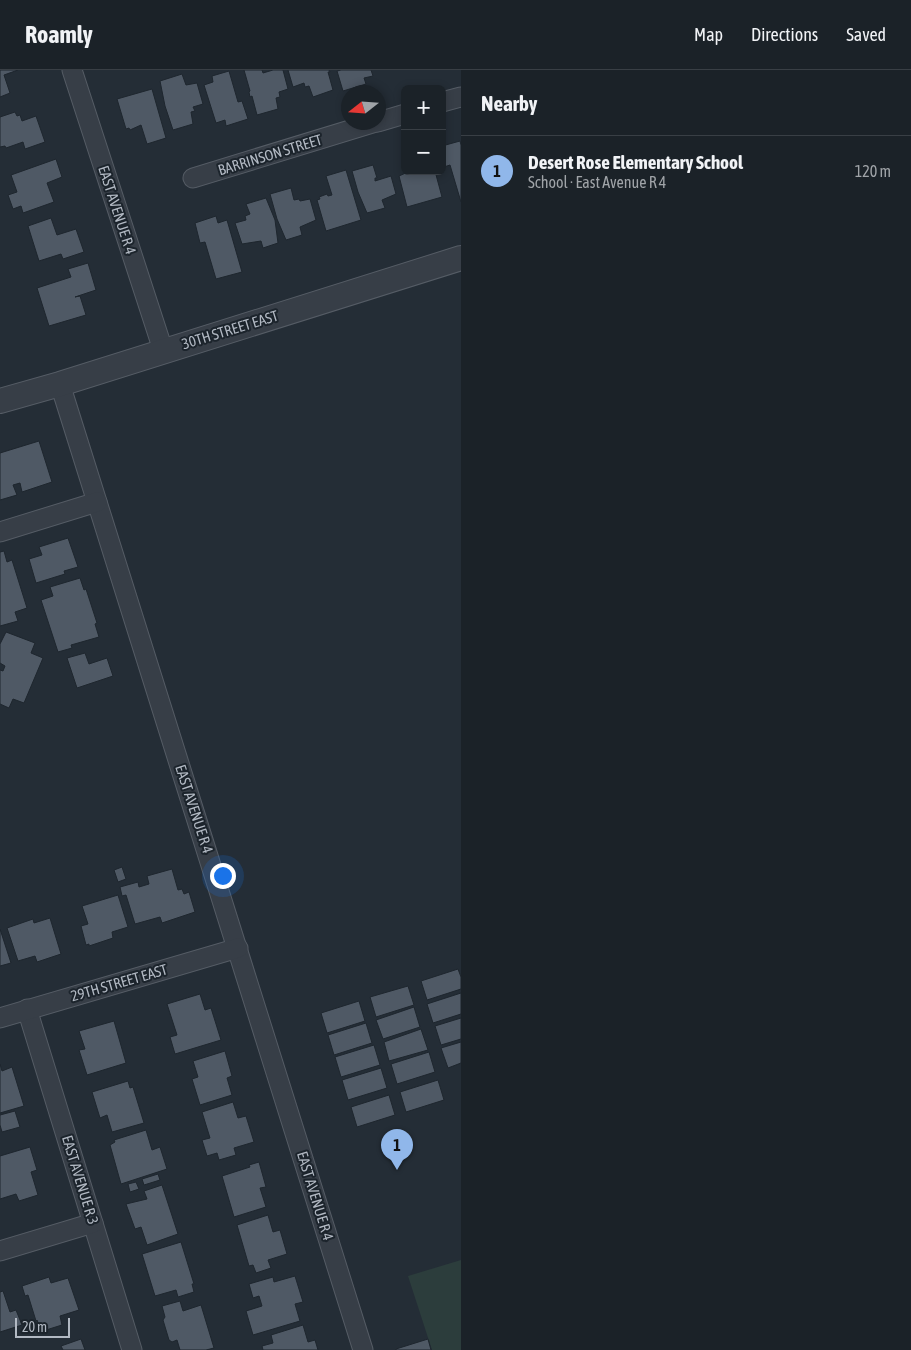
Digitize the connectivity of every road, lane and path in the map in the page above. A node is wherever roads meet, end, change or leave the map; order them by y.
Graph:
1 (72, 70) edge
2 (461, 97) edge
3 (446, 101) edge
4 (401, 115) edge
5 (386, 119) edge
6 (351, 130) edge
7 (193, 178) dead end
8 (461, 258) edge
9 (163, 350) junction
10 (60, 384) junction
11 (0, 401) edge
12 (97, 502) junction
13 (0, 532) edge
14 (238, 948) junction
15 (27, 1009) junction
16 (0, 1018) edge
17 (93, 1223) junction
18 (0, 1251) edge
19 (132, 1350) edge
20 (363, 1350) edge

1 - 9 street, EAST AVENUE R 4
2 - 3 street
4 - 5 street, BARRINSON STREET
6 - 7 street, BARRINSON STREET
8 - 9 street, 30TH STREET EAST
9 - 10 street, 30TH STREET EAST
10 - 11 street, 30TH STREET EAST
10 - 12 street, EAST AVENUE R 4
12 - 13 street
12 - 14 street, EAST AVENUE R 4
14 - 15 street, 29TH STREET EAST
14 - 20 street, EAST AVENUE R 4
15 - 16 street, 29TH STREET EAST
15 - 17 street, EAST AVENUE R 3
17 - 18 street
17 - 19 street, EAST AVENUE R 3

